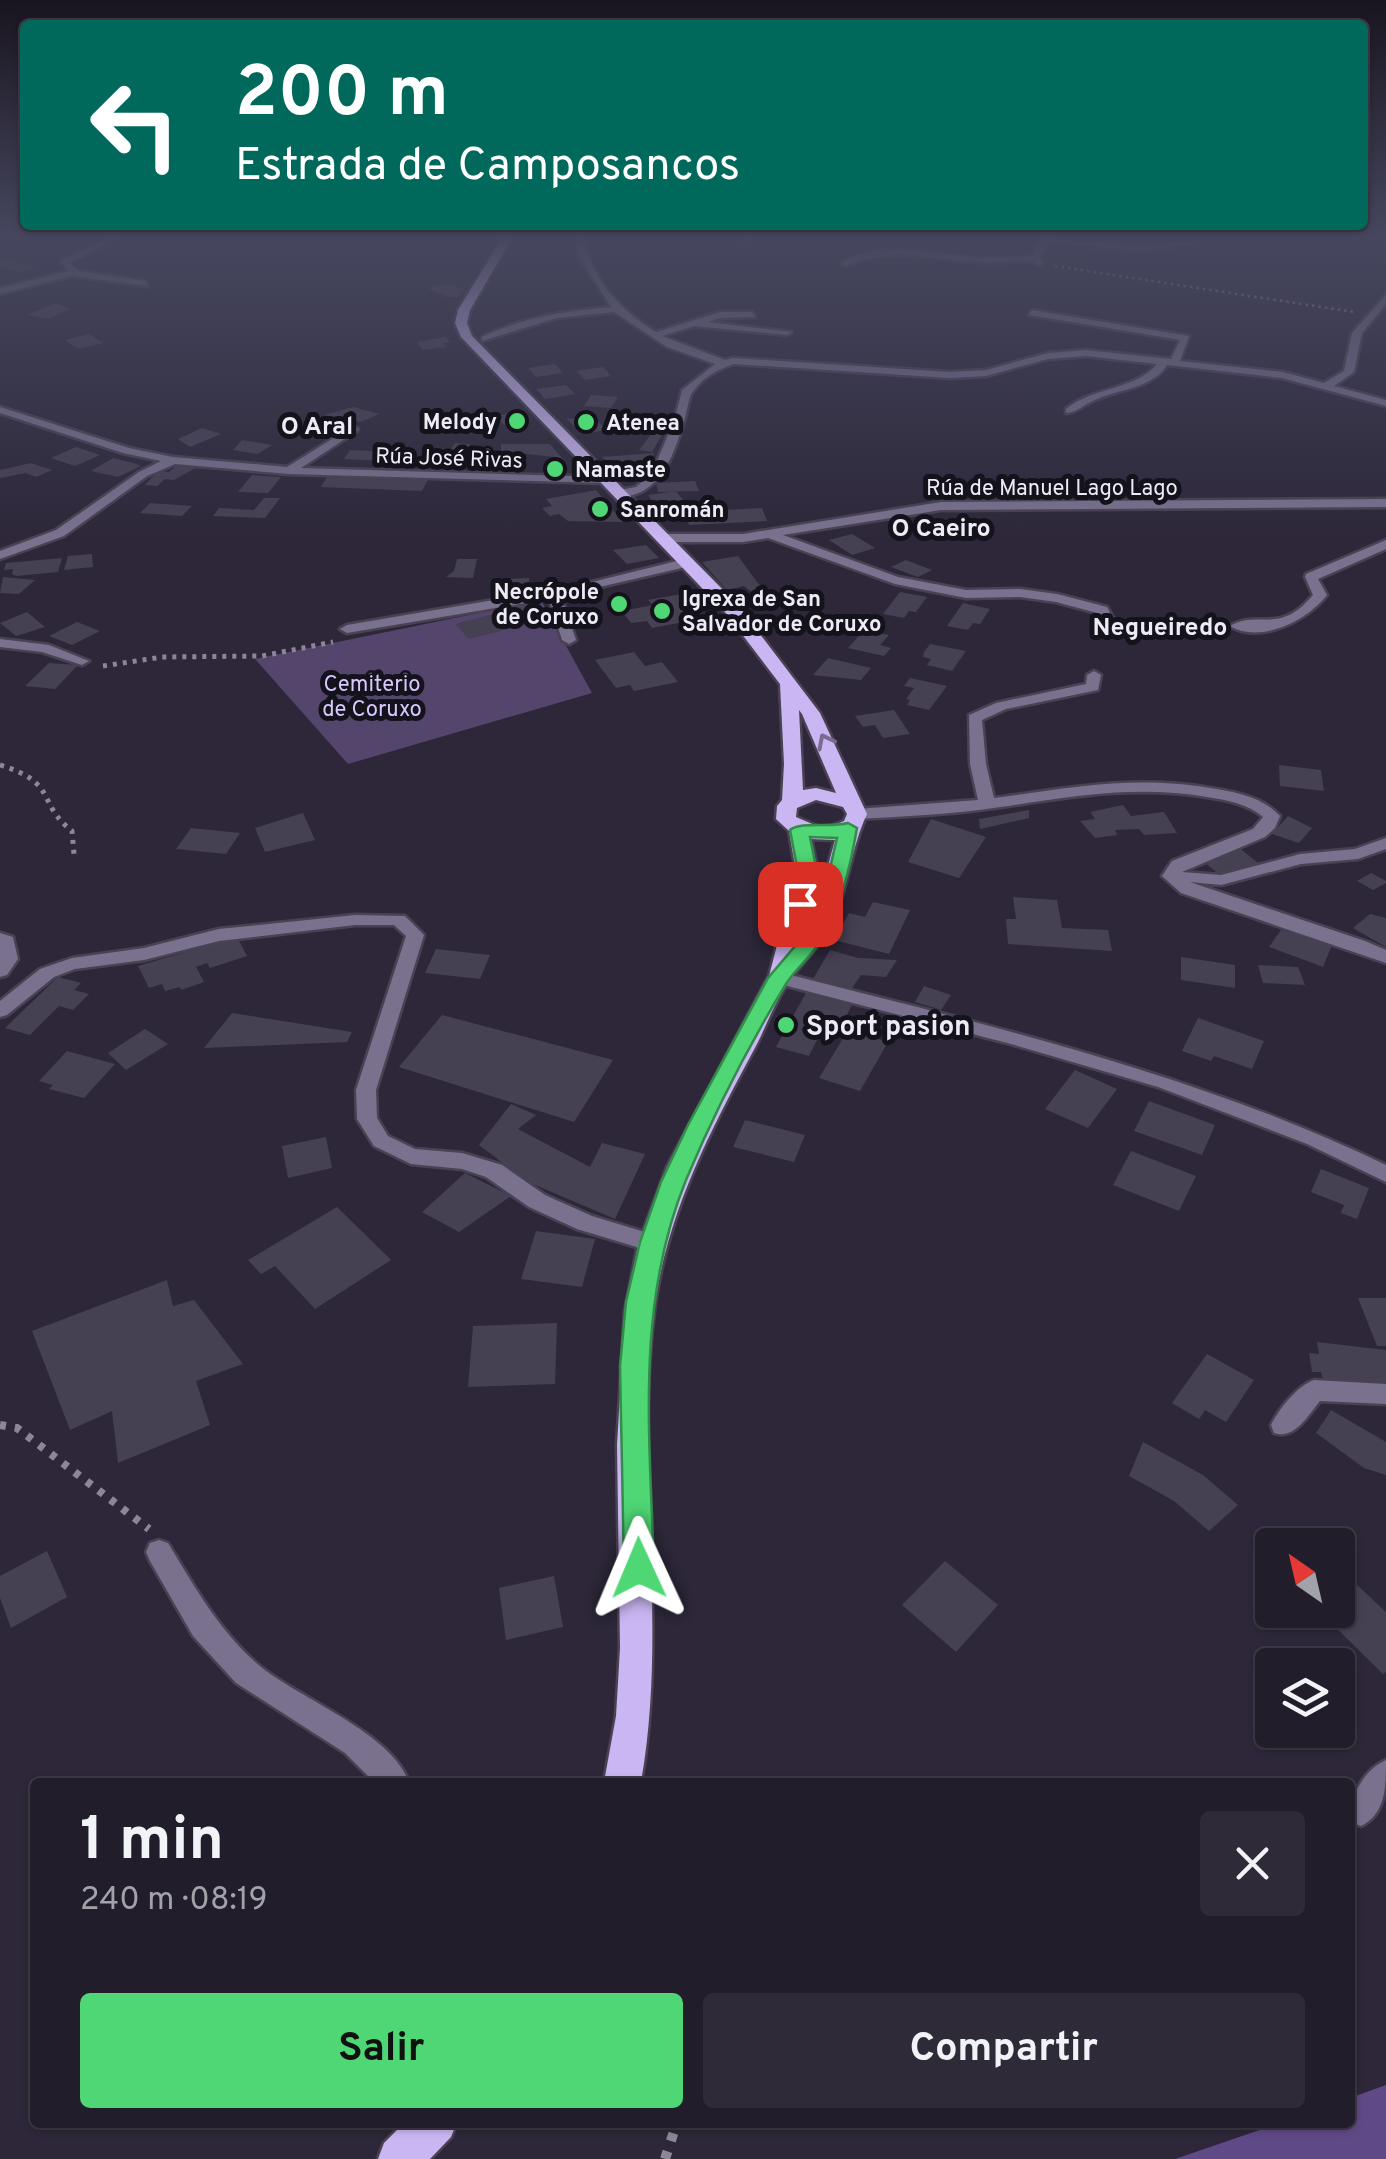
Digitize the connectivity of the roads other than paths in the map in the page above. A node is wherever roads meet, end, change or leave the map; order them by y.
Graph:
1 (467, 336) edge
2 (493, 336) edge
3 (658, 336) edge
4 (1172, 336) edge
5 (1355, 336) edge
6 (485, 340) dead end
7 (724, 363) junction
8 (1168, 363) junction
9 (1326, 386) junction
10 (1386, 403) edge
11 (0, 410) edge
12 (1070, 411) dead end
13 (353, 429) dead end
14 (173, 460) junction
15 (289, 471) junction
16 (605, 480) junction
17 (619, 494) junction
18 (1386, 503) edge
19 (766, 534) junction
20 (662, 538) junction
21 (1386, 544) edge
22 (0, 555) edge
23 (685, 563) junction
24 (554, 594) junction
25 (1106, 618) dead end
26 (1237, 626) dead end
27 (347, 629) road end
28 (569, 640) dead end
29 (0, 643) edge
30 (82, 661) road end
31 (1094, 676) dead end
32 (788, 686) junction
33 (792, 801) junction
34 (987, 804) junction
35 (852, 815) junction
36 (799, 830) junction
37 (1386, 843) edge
38 (1170, 876) junction
39 (0, 939) edge
40 (1386, 958) edge
41 (0, 971) edge
42 (779, 978) junction
43 (0, 1011) edge
44 (1386, 1174) edge
45 (653, 1242) junction
46 (1386, 1394) edge
47 (1283, 1425) dead end
48 (159, 1552) road end
49 (1386, 1776) edge
50 (390, 1778) edge
51 (624, 1778) edge
52 (1361, 1811) dead end
53 (430, 2128) edge
54 (400, 2159) edge

1 - 16 main road
2 - 6 street
3 - 7 street
4 - 8 street
5 - 9 street
7 - 8 street
7 - 17 street
8 - 9 street
8 - 12 street
9 - 10 street
11 - 14 street, Rúa José Rivas
13 - 15 street
14 - 15 street, Rúa José Rivas
14 - 22 street
15 - 16 street, Rúa José Rivas
16 - 17 main road
17 - 20 main road
18 - 19 street, Rúa de Manuel Lago Lago
19 - 20 street, Rúa de Manuel Lago Lago
19 - 25 street
20 - 23 main road
21 - 26 street
23 - 24 street
23 - 32 main road
24 - 27 street
24 - 28 street
29 - 30 street
31 - 34 street
32 - 33 main road
35 -> 32 main road
33 - 35 main road
33 - 36 main road
34 - 35 street
34 - 38 street
35 - 36 main road
35 - 42 main road
36 - 42 main road
37 - 38 street
38 - 40 street
39 - 41 street
42 - 44 street
42 - 45 main road
43 - 45 street
45 - 51 main road
46 - 47 street
48 - 50 street
49 - 52 street
53 - 54 main road

